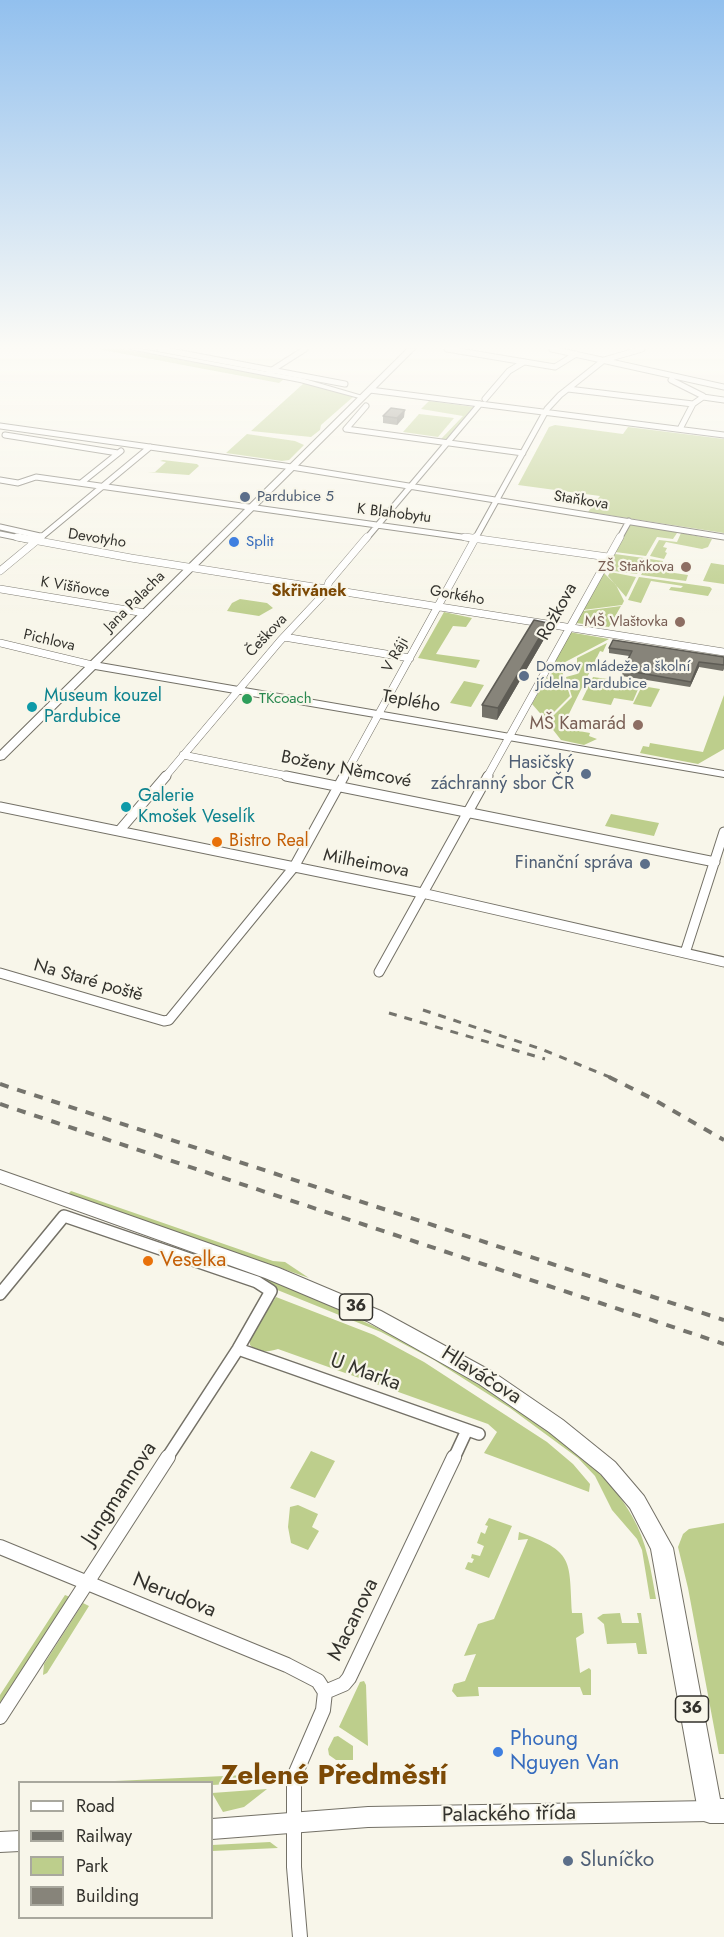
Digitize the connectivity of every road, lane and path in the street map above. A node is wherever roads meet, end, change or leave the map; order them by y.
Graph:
1 (26, 439) edge
2 (97, 439) edge
3 (319, 439) edge
4 (421, 439) edge
5 (450, 439) edge
6 (531, 439) edge
7 (447, 443) junction
8 (129, 444) junction
9 (150, 447) junction
10 (118, 453) junction
11 (523, 453) junction
12 (101, 466) junction
13 (291, 467) junction
14 (123, 470) junction
15 (0, 480) edge
16 (81, 483) junction
17 (411, 485) junction
18 (102, 486) junction
19 (497, 499) junction
20 (250, 508) junction
21 (629, 521) junction
22 (376, 526) junction
23 (0, 527) edge
24 (0, 534) edge
25 (40, 536) junction
26 (724, 537) edge
27 (476, 538) junction
28 (33, 543) junction
29 (608, 557) junction
30 (191, 567) junction
31 (0, 571) edge
32 (326, 588) junction
33 (0, 589) edge
34 (438, 606) junction
35 (145, 613) junction
36 (568, 627) junction
37 (284, 637) junction
38 (0, 644) edge
39 (722, 652) edge
40 (410, 658) junction
41 (93, 665) junction
42 (237, 691) junction
43 (378, 715) junction
44 (508, 737) junction
45 (183, 755) junction
46 (0, 757) edge
47 (724, 774) edge
48 (339, 785) junction
49 (0, 807) edge
50 (468, 810) junction
51 (119, 831) junction
52 (724, 832) edge
53 (715, 862) junction
54 (294, 867) junction
55 (422, 893) junction
56 (685, 953) junction
57 (724, 962) edge
58 (379, 972) dead end
59 (0, 973) edge
60 (166, 1021) joint
61 (0, 1176) edge
62 (0, 1294) edge
63 (238, 1349) junction
64 (473, 1432) joint
65 (0, 1547) edge
66 (87, 1584) junction
67 (325, 1692) junction
68 (0, 1717) edge
69 (717, 1811) edge
70 (293, 1823) junction
71 (213, 1828) edge
72 (18, 1841) edge
73 (0, 1842) edge
74 (300, 1937) edge

1 - 10 street
2 - 8 street, Staňkova
3 - 13 main road, Jana Palacha
4 - 7 street
5 - 7 street, Češkova
6 - 11 street, V Ráji
7 - 11 street
7 - 17 street, Češkova
8 - 9 street, Staňkova
8 - 10 street
9 - 13 street, Staňkova
9 - 14 street
10 - 12 street
11 - 19 street, V Ráji
12 - 14 street
12 - 16 street
13 - 17 street, Staňkova
13 - 20 main road, Jana Palacha
14 - 18 street
15 - 16 street, K Blahobytu
16 - 18 street, K Blahobytu
17 - 19 street, Staňkova
17 - 22 street, Češkova
18 - 20 street, K Blahobytu
18 - 25 street
19 - 21 street, Staňkova
19 - 27 street, V Ráji
20 - 22 street, K Blahobytu
20 - 30 main road, Jana Palacha
21 - 26 street, Staňkova
21 - 29 street, Rožkova
22 - 27 street, K Blahobytu
22 - 32 street, Češkova
23 - 25 street
24 - 28 street, Devotyho
25 - 28 street
27 - 29 street, K Blahobytu
27 - 34 street, V Ráji
28 - 30 street, Devotyho
28 - 31 street
29 - 36 street, Rožkova
30 - 32 street, Gorkého
30 - 35 main road, Jana Palacha
32 - 34 street, Gorkého
32 - 37 street, Češkova
33 - 35 street, K Višňovce
34 - 36 street, Gorkého
34 - 40 street, V Ráji
35 - 41 main road, Jana Palacha
36 - 39 street, Gorkého
36 - 44 street, Rožkova
37 - 40 street
37 - 42 street, Češkova
38 - 41 street, Pichlova
40 - 43 street, V Ráji
41 - 42 main road, Teplého
41 - 46 main road, Jana Palacha
42 - 43 main road, Teplého
42 - 45 street, Češkova
43 - 44 main road, Teplého
43 - 48 street, V Ráji
44 - 47 main road, Teplého
44 - 50 street, Rožkova
45 - 48 street, Boženy Němcové
45 - 51 street, Češkova
48 - 50 street, Boženy Němcové
48 - 54 street, V Ráji
49 - 51 street, Milheimova
50 - 53 street, Boženy Němcové
50 - 55 street, Rožkova
51 - 54 street, Milheimova
52 - 53 street
53 - 56 street
54 - 55 street, Milheimova
54 - 60 street, V Ráji
55 - 56 street, Milheimova
55 - 58 street, Rožkova
56 - 57 street, Milheimova
59 - 60 street, Na Staré poště
61 - 69 main road, Hlaváčova / 36
62 - 63 street, Jungmannova
63 - 64 street, U Marka
63 - 66 street, Jungmannova
64 - 67 street, Macanova
65 - 66 street, Nerudova
66 - 67 street, Nerudova
66 - 68 street, Jungmannova
67 - 70 street
69 - 70 street, Palackého třída
70 - 71 street, Palackého třída
70 - 74 street
72 - 73 street

